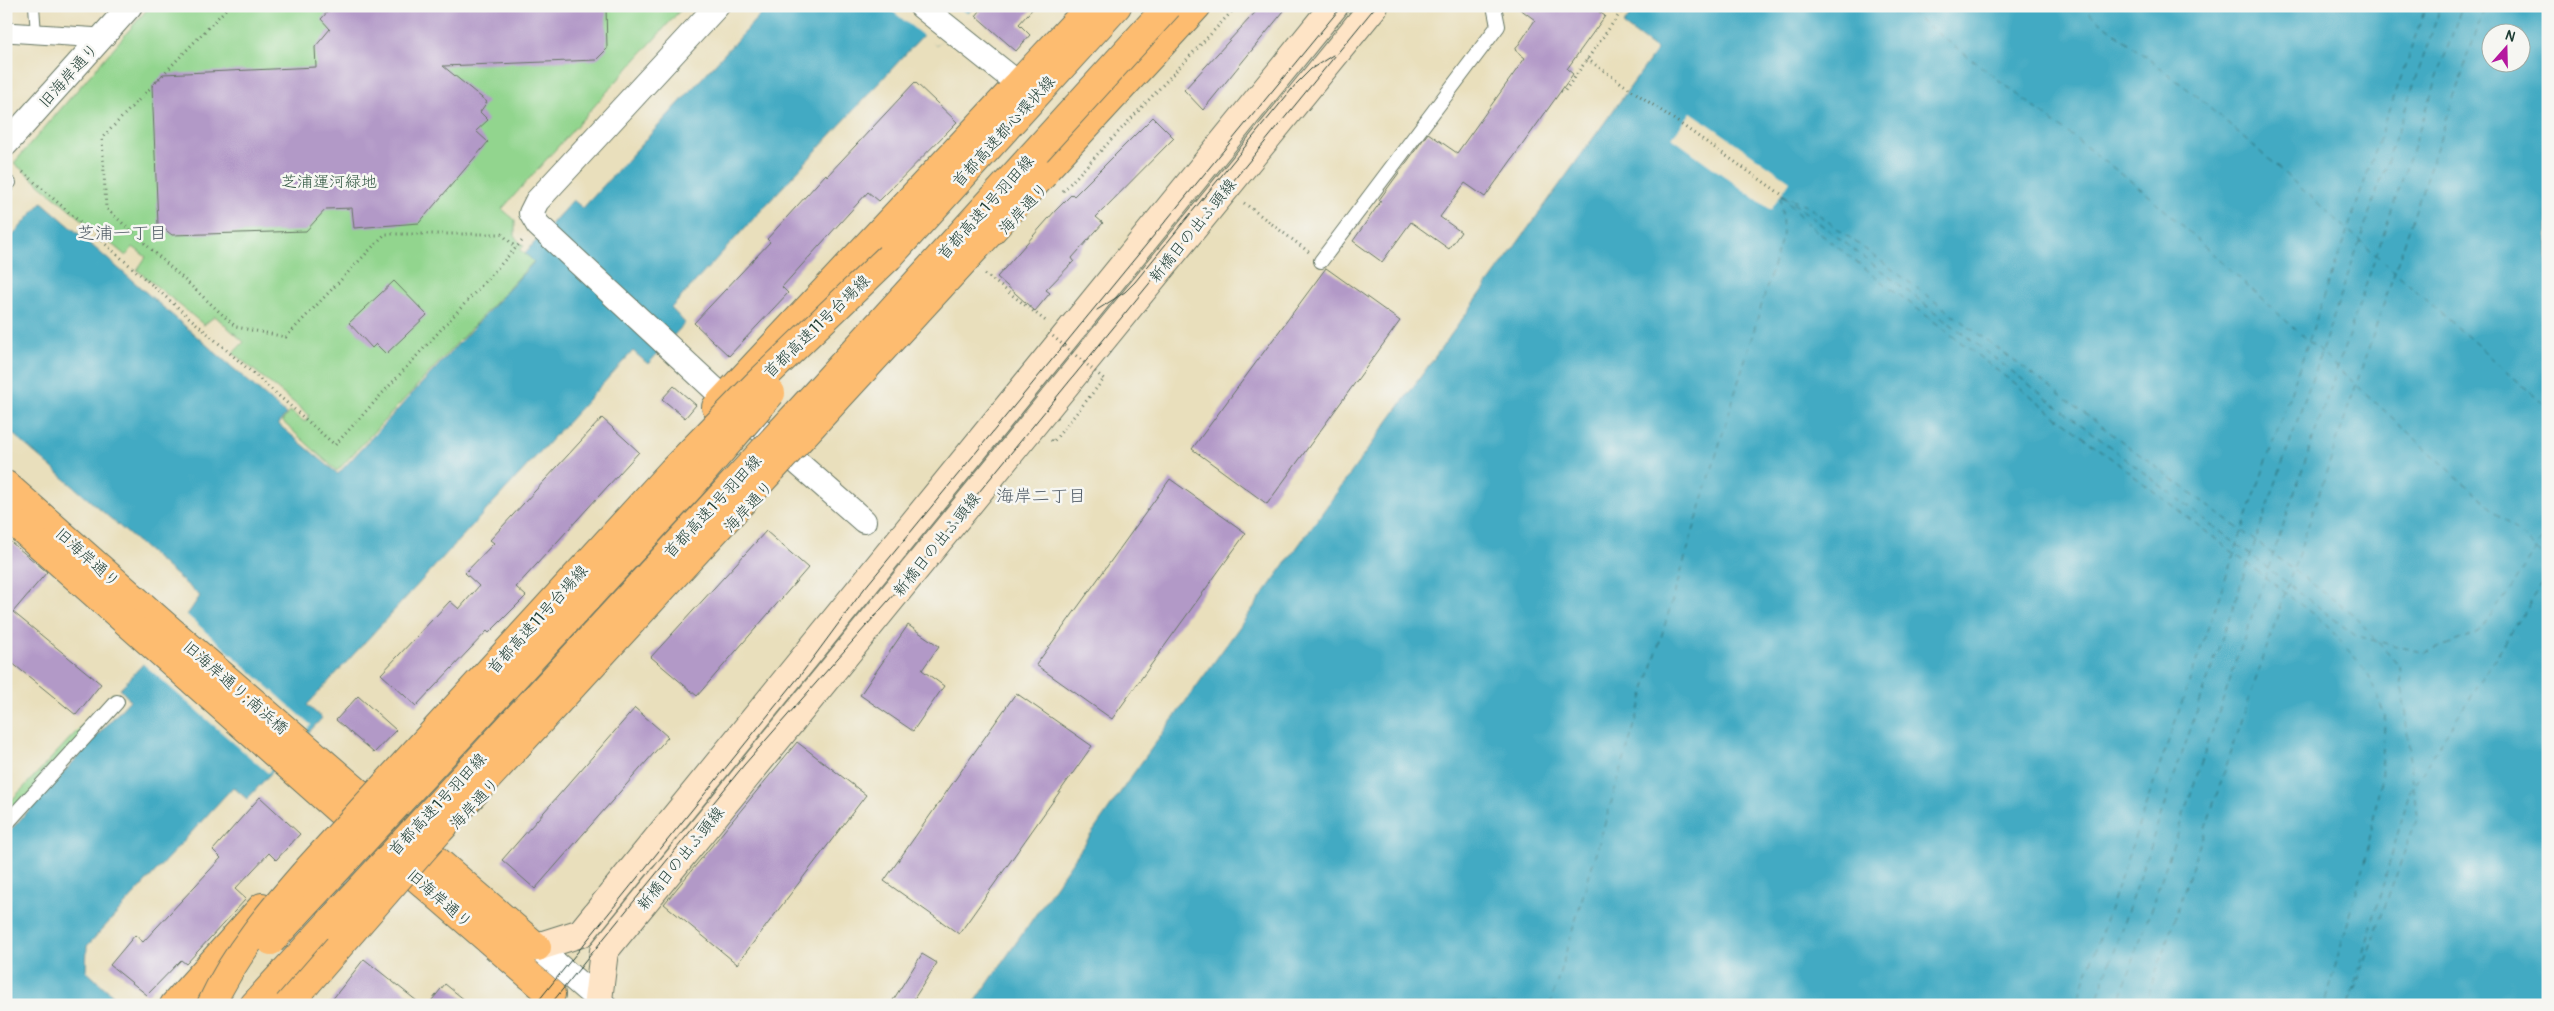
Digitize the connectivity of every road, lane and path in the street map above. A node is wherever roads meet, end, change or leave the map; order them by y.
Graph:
1 (34, 6) edge
2 (130, 6) edge
3 (229, 6) edge
4 (717, 6) edge
5 (921, 6) edge
6 (1091, 6) edge
7 (1117, 6) edge
8 (1168, 6) edge
9 (1198, 6) edge
10 (1210, 6) edge
11 (1238, 6) edge
12 (1334, 6) edge
13 (1374, 6) edge
14 (1494, 6) edge
15 (1625, 6) edge
16 (6, 32) edge
17 (36, 34) junction
18 (101, 38) junction
19 (1587, 59) junction
20 (1020, 85) junction
21 (1561, 90) dead end
22 (6, 144) edge
23 (20, 169) dead end
24 (6, 180) edge
25 (1052, 184) junction
26 (6, 188) edge
27 (1781, 194) dead end
28 (1239, 200) dead end
29 (535, 233) junction
30 (516, 248) junction
31 (889, 256) joint
32 (1322, 261) joint
33 (991, 268) dead end
34 (1047, 322) dead end
35 (1049, 333) dead end
36 (819, 390) junction
37 (724, 398) junction
38 (1053, 442) dead end
39 (792, 458) junction
40 (6, 484) edge
41 (6, 515) edge
42 (864, 521) dead end
43 (654, 568) junction
44 (162, 639) junction
45 (117, 702) dead end
46 (293, 753) joint
47 (352, 805) junction
48 (6, 824) edge
49 (440, 830) junction
50 (419, 863) junction
51 (537, 948) junction
52 (557, 999) edge
53 (601, 1002) edge
54 (174, 1005) edge
55 (212, 1005) edge
56 (254, 1005) edge
57 (287, 1005) edge

1 - 17 lane
2 - 18 street, 旧海岸通り
3 - 30 path
4 - 29 street
5 - 20 street
6 - 20 main road
7 - 31 main road, 首都高速都心環状線
8 - 36 main road, 首都高速1号羽田線, bridge
9 - 25 main road, 首都高速1号羽田線
10 - 39 main road, 海岸通り
11 - 25 path
12 - 51 main road, 新橋日の出ふ頭線
13 - 53 main road, 新橋日の出ふ頭線
14 - 32 street
15 - 19 path
16 - 17 street
17 - 18 street
18 - 22 street, 旧海岸通り
19 - 21 path
19 - 27 path
20 - 37 main road
23 - 30 path
24 - 26 lane
25 - 36 main road, bridge
25 - 49 main road, bridge
28 - 32 path
29 - 30 path
29 - 37 street
31 - 55 main road, 首都高速11号台場線, bridge
33 - 34 path
35 - 38 path, bridge
36 - 43 main road, 首都高速1号羽田線, bridge
37 - 39 street
37 - 47 main road
39 - 42 street
39 - 50 main road, 海岸通り
40 - 44 main road, 旧海岸通り
41 - 44 main road, 旧海岸通り
43 - 49 main road, bridge
43 - 56 main road, 首都高速1号羽田線, bridge
44 - 46 main road, 旧海岸通り;南浜橋
45 - 48 street
46 - 47 main road, 旧海岸通り
47 - 50 main road, 旧海岸通り
47 - 54 main road
49 - 57 main road, bridge
50 - 51 main road, 旧海岸通り
50 - 52 main road, 旧海岸通り
50 - 57 main road, 海岸通り
51 - 53 street

